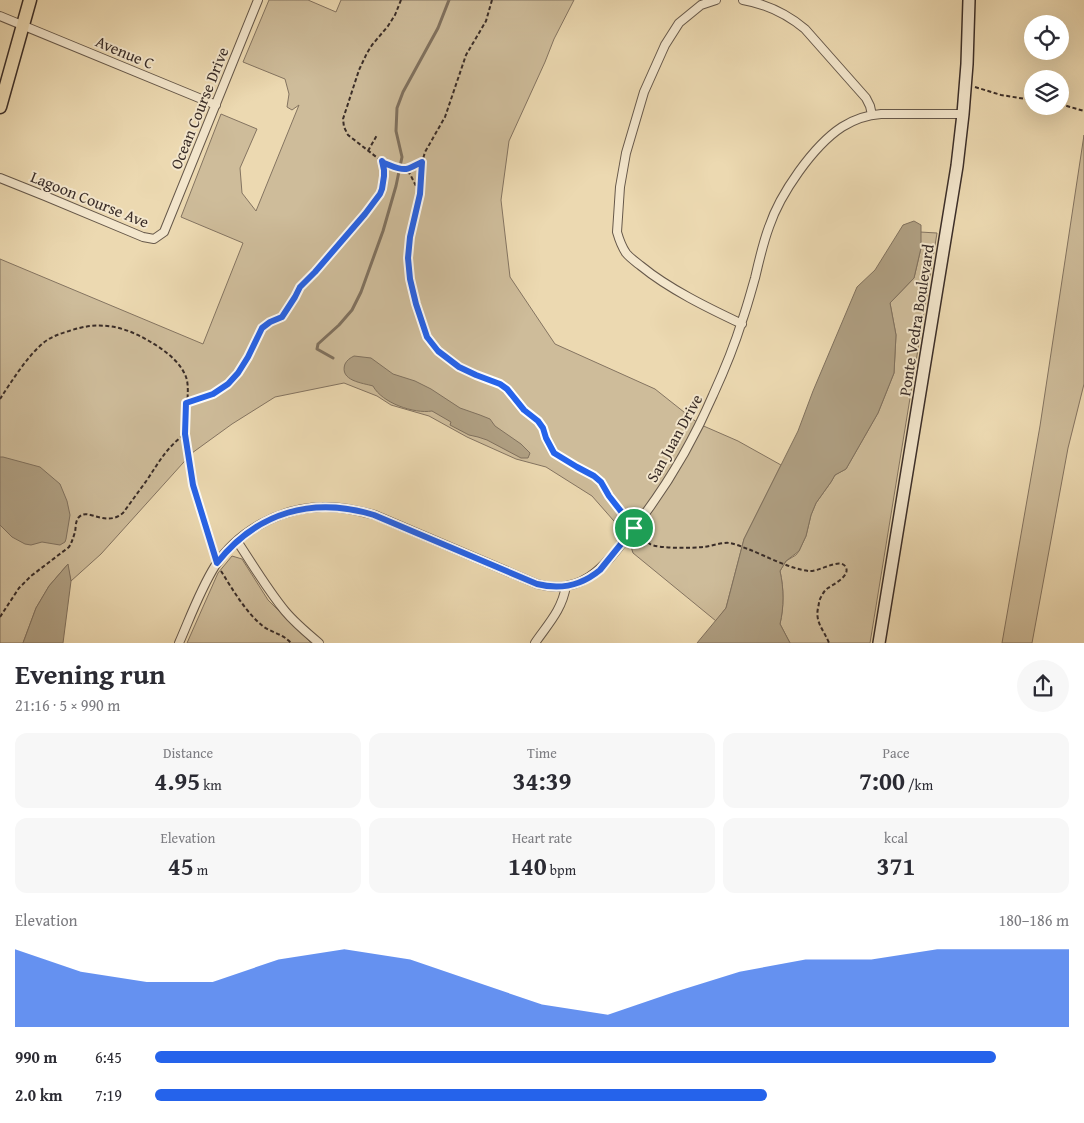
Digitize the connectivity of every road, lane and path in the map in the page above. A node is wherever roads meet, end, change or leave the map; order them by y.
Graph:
1 (30, 0) edge
2 (258, 0) edge
3 (402, 0) edge
4 (492, 0) edge
5 (716, 0) edge
6 (743, 0) edge
7 (968, 0) edge
8 (0, 16) edge
9 (23, 24) junction
10 (965, 84) junction
11 (1024, 98) edge
12 (216, 105) junction
13 (1069, 106) edge
14 (0, 107) edge
15 (1084, 110) edge
16 (963, 114) junction
17 (872, 115) junction
18 (377, 135) dead end
19 (368, 151) junction
20 (382, 161) junction
21 (422, 162) junction
22 (393, 166) junction
23 (403, 169) junction
24 (384, 170) junction
25 (0, 178) edge
26 (420, 194) junction
27 (167, 227) joint
28 (742, 324) junction
29 (0, 399) edge
30 (186, 403) junction
31 (185, 434) junction
32 (634, 528) junction
33 (237, 541) junction
34 (217, 563) junction
35 (566, 586) junction
36 (0, 617) edge
37 (179, 643) edge
38 (291, 643) edge
39 (319, 643) edge
40 (534, 643) edge
41 (829, 643) edge
42 (879, 643) edge

1 - 9 main road
2 - 12 street, Ocean Course Drive
3 - 19 path
4 - 21 path
5 - 28 street
6 - 17 street
7 - 10 street, Ponte Vedra Boulevard
8 - 9 street, Avenue C
9 - 12 street, Avenue C
9 - 14 main road
10 - 11 path
10 - 16 street, Ponte Vedra Boulevard
12 - 27 street, Ocean Course Drive
13 - 15 path
16 - 17 street, San Juan Drive
16 - 42 street, Ponte Vedra Boulevard
17 - 28 street, San Juan Drive
18 - 19 path
19 - 20 path
20 - 22 path
20 - 24 path
21 - 23 path
21 - 26 path
22 - 23 path
22 - 24 path
23 - 26 path
24 - 30 path
25 - 27 street, Lagoon Course Ave
26 - 32 path
28 - 32 street, San Juan Drive
29 - 30 path
30 - 31 path
31 - 34 path
31 - 36 path
32 - 35 street, San Juan Drive
32 - 41 path
33 - 34 street, San Juan Drive
33 - 35 street, San Juan Drive
33 - 39 street
34 - 37 street, San Juan Drive
34 - 38 path
35 - 40 street

